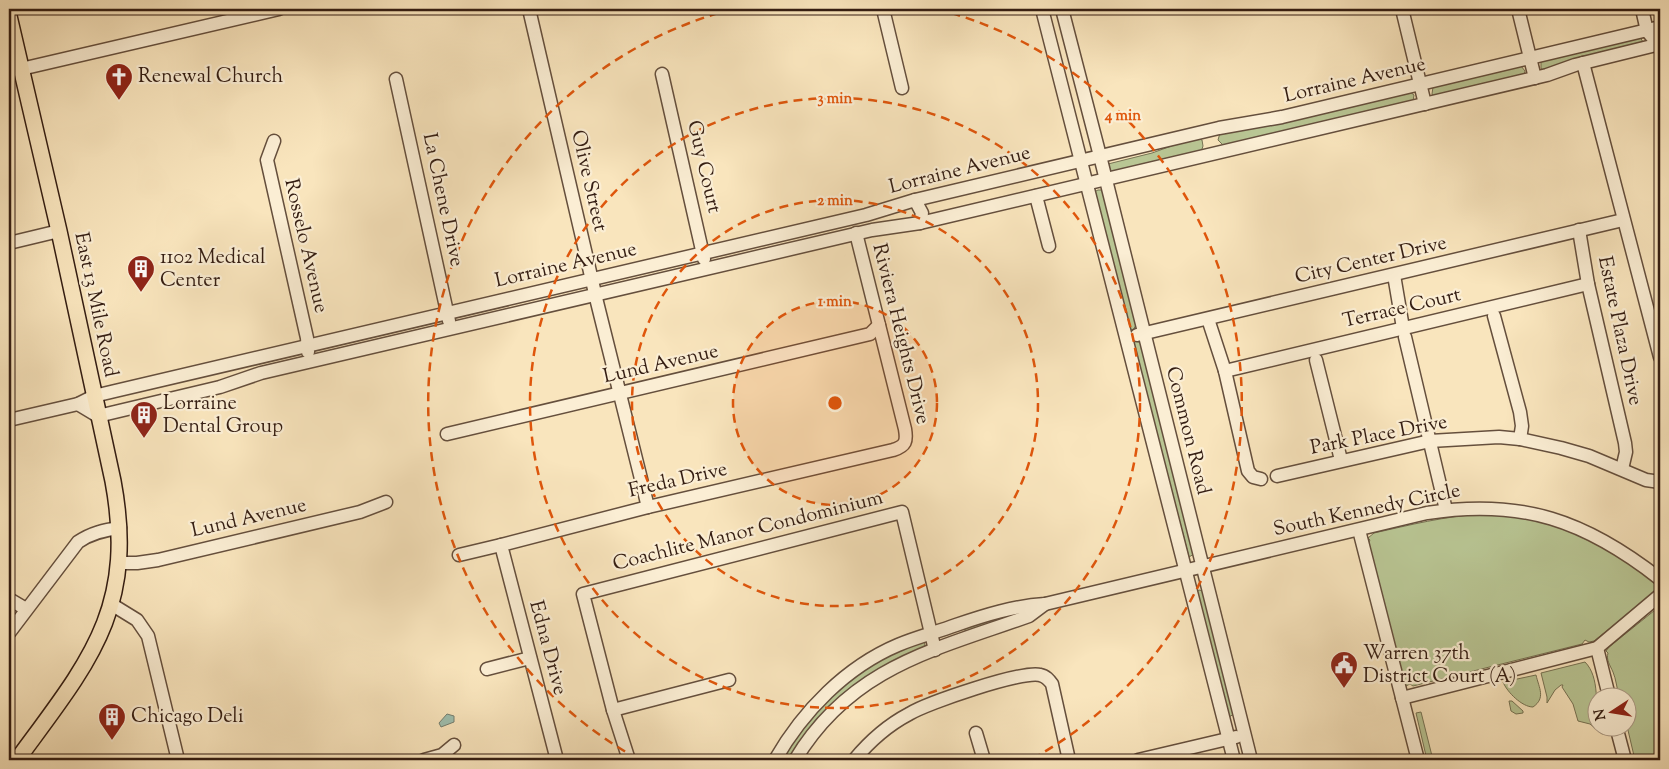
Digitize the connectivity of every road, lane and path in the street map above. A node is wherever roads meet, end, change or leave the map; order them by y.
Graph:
1 (279, 9) edge
2 (529, 9) edge
3 (883, 9) edge
4 (1042, 9) edge
5 (1062, 9) edge
6 (1402, 9) edge
7 (1518, 9) edge
8 (1642, 9) edge
9 (9, 16) edge
10 (1660, 27) edge
11 (1647, 30) junction
12 (1659, 45) edge
13 (1530, 58) junction
14 (1583, 63) junction
15 (21, 69) junction
16 (662, 74) dead end
17 (1535, 78) junction
18 (396, 79) dead end
19 (1420, 84) junction
20 (902, 88) dead end
21 (1425, 104) junction
22 (1088, 111) junction
23 (1070, 116) junction
24 (274, 141) dead end
25 (1100, 156) junction
26 (1081, 161) junction
27 (1106, 180) junction
28 (1087, 184) junction
29 (1036, 196) junction
30 (915, 200) junction
31 (1623, 220) junction
32 (920, 223) junction
33 (1580, 230) junction
34 (59, 231) junction
35 (856, 234) junction
36 (9, 243) edge
37 (1049, 246) dead end
38 (702, 253) junction
39 (706, 269) junction
40 (1394, 275) junction
41 (591, 279) junction
42 (1588, 284) junction
43 (595, 295) junction
44 (448, 313) junction
45 (1494, 316) dead end
46 (1208, 319) junction
47 (879, 324) junction
48 (451, 329) junction
49 (1404, 332) junction
50 (1144, 334) junction
51 (1127, 338) junction
52 (307, 346) junction
53 (1660, 357) edge
54 (1316, 360) dead end
55 (311, 362) junction
56 (202, 371) junction
57 (1225, 371) junction
58 (206, 390) junction
59 (620, 394) junction
60 (94, 396) junction
61 (78, 404) junction
62 (98, 416) junction
63 (9, 420) edge
64 (447, 434) dead end
65 (1520, 439) junction
66 (1430, 441) junction
67 (905, 444) joint
68 (1341, 460) junction
69 (1622, 469) junction
70 (1277, 476) dead end
71 (1261, 479) dead end
72 (1660, 482) edge
73 (386, 502) dead end
74 (648, 507) junction
75 (1446, 510) junction
76 (120, 528) junction
77 (1359, 530) junction
78 (501, 545) junction
79 (459, 554) dead end
80 (119, 563) junction
81 (1202, 567) junction
82 (1186, 571) junction
83 (1660, 579) edge
84 (1660, 594) edge
85 (9, 599) edge
86 (111, 604) junction
87 (1045, 604) junction
88 (26, 609) junction
89 (9, 633) edge
90 (930, 633) junction
91 (1596, 648) junction
92 (935, 650) junction
93 (530, 658) junction
94 (487, 669) dead end
95 (729, 680) dead end
96 (1606, 686) edge
97 (1402, 698) junction
98 (614, 710) junction
99 (976, 733) dead end
100 (1245, 735) junction
101 (1619, 736) edge
102 (1229, 739) junction
103 (454, 745) dead end
104 (17, 760) edge
105 (178, 760) edge
106 (424, 760) edge
107 (556, 760) edge
108 (629, 760) edge
109 (775, 760) edge
110 (795, 760) edge
111 (854, 760) edge
112 (984, 760) edge
113 (1069, 760) edge
114 (1138, 760) edge
115 (1234, 760) edge
116 (1251, 760) edge
117 (1418, 760) edge
118 (1625, 760) edge

1 - 15 street
2 - 41 street, Olive Street
3 - 20 street
4 - 23 street, Common Road
5 - 22 street, Common Road
6 - 19 street
7 - 13 street
8 - 11 street
9 - 15 main road, East 13 Mile Road
10 - 11 street, Lorraine Avenue
11 - 12 street
11 - 13 street, Lorraine Avenue
12 - 14 street, Lorraine Avenue
13 - 17 street
13 - 19 street, Lorraine Avenue
14 - 17 street, Lorraine Avenue
14 - 31 street
15 - 34 main road, East 13 Mile Road
16 - 38 street, Guy Court
17 - 21 street, Lorraine Avenue
18 - 44 street, La Chene Drive
19 - 21 street
19 - 25 street, Lorraine Avenue
21 - 27 street, Lorraine Avenue
22 - 23 street
22 - 25 street, Common Road
23 - 26 street, Common Road
24 - 52 street, Rosselo Avenue
25 - 26 street, Lorraine Avenue
25 - 27 street, Common Road
26 - 28 street, Common Road
26 - 30 street, Lorraine Avenue
27 - 28 street, Lorraine Avenue
27 - 50 street, Common Road
28 - 29 street, Lorraine Avenue
28 - 51 street, Common Road
29 - 32 street, Lorraine Avenue
29 - 37 street
30 - 32 street
30 - 38 street, Lorraine Avenue
31 - 33 street, City Center Drive
31 - 53 street
32 - 35 street, Lorraine Avenue
33 - 40 street, City Center Drive
33 - 42 street, Estate Plaza Drive
34 - 36 street
34 - 60 main road, East 13 Mile Road
35 - 39 street, Lorraine Avenue
35 - 47 street, Riviera Heights Drive
38 - 39 street, Guy Court
38 - 41 street, Lorraine Avenue
39 - 43 street, Lorraine Avenue
40 - 46 street, City Center Drive
40 - 49 street
41 - 43 street, Olive Street
41 - 44 street, Lorraine Avenue
42 - 49 street, Terrace Court
42 - 69 street, Estate Plaza Drive
43 - 48 street, Lorraine Avenue
43 - 59 street, Olive Street
44 - 48 street, La Chene Drive
44 - 52 street, Lorraine Avenue
45 - 65 street
46 - 50 street, City Center Drive
46 - 57 street
47 - 59 street, Lund Avenue
47 - 67 street, Riviera Heights Drive
48 - 55 street, Lorraine Avenue
49 - 57 street, Terrace Court
49 - 66 street
50 - 51 street, City Center Drive
50 - 81 street, Common Road
51 - 82 street, Common Road
52 - 55 street, Rosselo Avenue
52 - 56 street, Lorraine Avenue
54 - 68 street
55 - 58 street, Lorraine Avenue
56 - 58 street
56 - 60 street, Lorraine Avenue
57 - 71 street
58 - 62 street, Lorraine Avenue
59 - 64 street, Lund Avenue
59 - 74 street, Olive Street
60 - 61 street, Lorraine Avenue
60 - 62 main road, East 13 Mile Road
61 - 62 street
61 - 63 street, Lorraine Avenue
62 - 76 main road, East 13 Mile Road
65 - 66 street, Park Place Drive
65 - 69 street, Park Place Drive
66 - 68 street, Park Place Drive
66 - 75 street
67 - 74 street, Freda Drive
68 - 70 street, Park Place Drive
69 - 72 street, Park Place Drive
73 - 80 street, Lund Avenue
74 - 78 street, Freda Drive
75 - 77 street, South Kennedy Circle
75 - 83 street, South Kennedy Circle
76 - 80 main road, East 13 Mile Road
76 - 88 street
77 - 81 street, South Kennedy Circle
77 - 97 street
78 - 79 street, Freda Drive
78 - 93 street, Edna Drive
80 - 86 main road, East 13 Mile Road
81 - 82 street, South Kennedy Circle
81 - 100 street, Common Road
82 - 87 street, South Kennedy Circle
82 - 102 street, Common Road
84 - 91 street
85 - 88 street
86 - 104 main road, East 13 Mile Road
86 - 105 street
87 - 90 street
87 - 92 street
88 - 89 street
90 - 92 street, Coachlite Manor Condominium
90 - 98 street, Coachlite Manor Condominium
90 - 109 street
91 - 96 street
91 - 97 street
92 - 110 street
93 - 94 street
93 - 107 street, Edna Drive
95 - 98 street
97 - 117 street
98 - 108 street, Coachlite Manor Condominium
99 - 112 street
100 - 102 street
100 - 116 street, Common Road
101 - 118 street
102 - 114 street
102 - 115 street, Common Road
103 - 106 street
111 - 113 street

